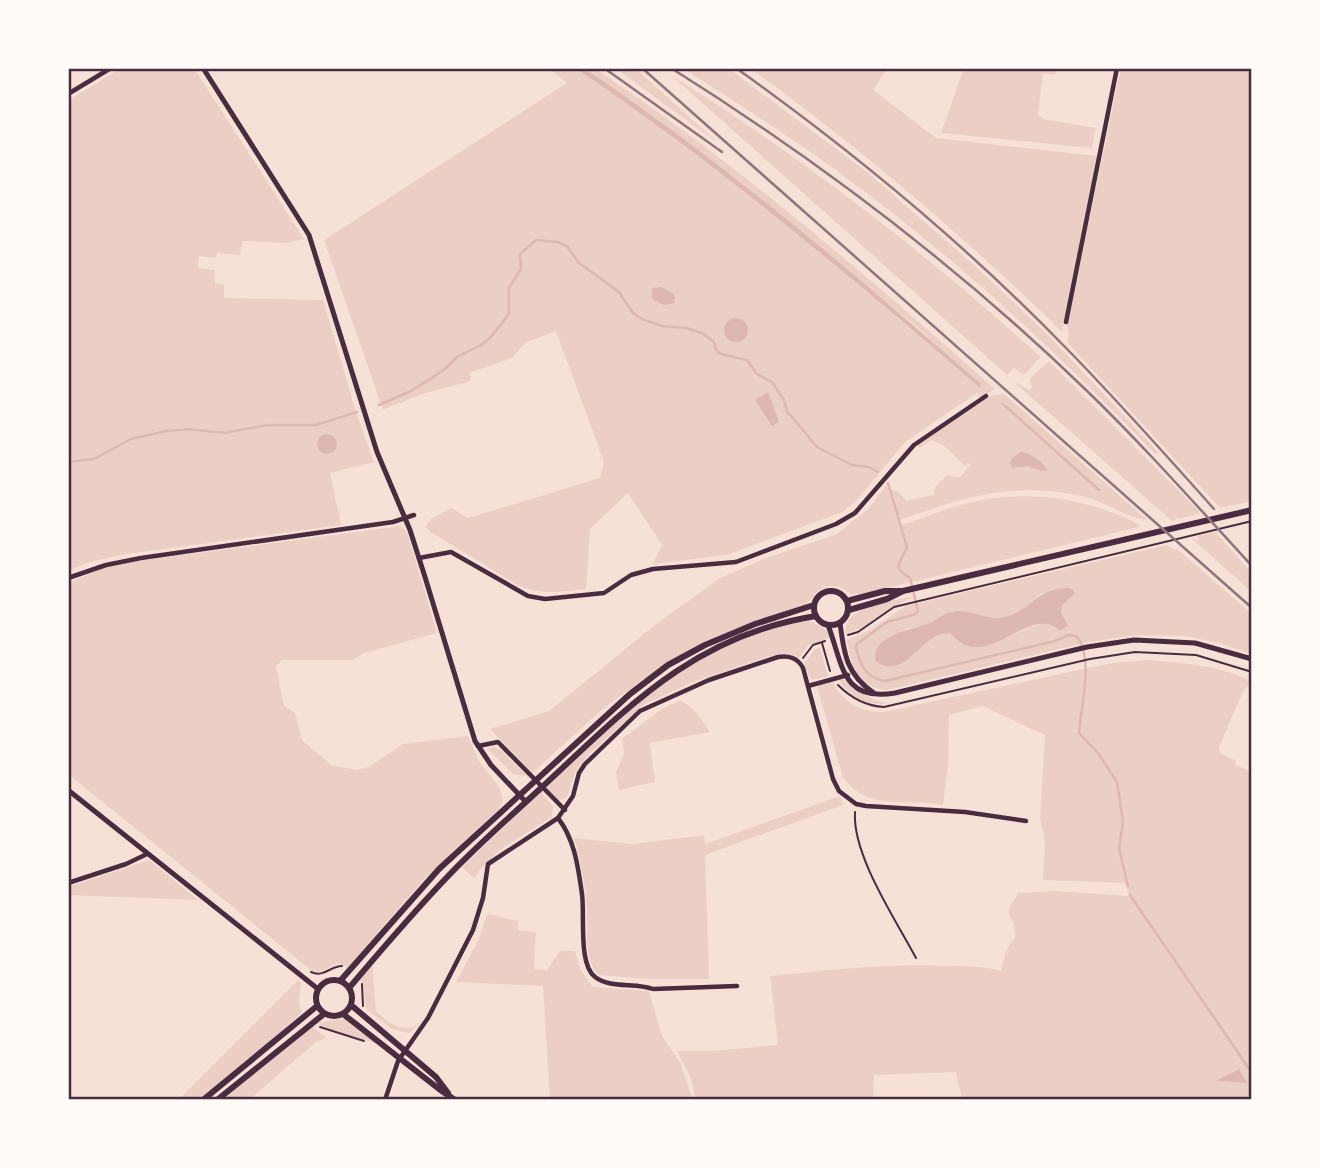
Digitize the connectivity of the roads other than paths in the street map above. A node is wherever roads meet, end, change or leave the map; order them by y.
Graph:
1 (111, 68) edge
2 (203, 68) edge
3 (1117, 68) edge
4 (68, 94) edge
5 (1066, 322) dead end
6 (986, 396) dead end
7 (1252, 510) edge
8 (414, 515) dead end
9 (405, 519) junction
10 (419, 558) junction
11 (68, 578) edge
12 (906, 590) junction
13 (847, 601) junction
14 (814, 605) junction
15 (849, 610) junction
16 (816, 616) junction
17 (840, 623) junction
18 (828, 625) junction
19 (1252, 659) edge
20 (849, 675) junction
21 (808, 685) junction
22 (478, 746) junction
23 (534, 779) junction
24 (542, 787) junction
25 (68, 790) edge
26 (519, 794) junction
27 (526, 802) junction
28 (565, 810) junction
29 (558, 818) junction
30 (1026, 821) dead end
31 (147, 854) junction
32 (68, 883) edge
33 (340, 981) junction
34 (737, 986) dead end
35 (349, 988) junction
36 (318, 989) junction
37 (351, 1005) junction
38 (317, 1006) junction
39 (324, 1014) junction
40 (343, 1014) junction
41 (403, 1055) junction
42 (203, 1100) edge
43 (217, 1100) edge
44 (385, 1100) edge
45 (455, 1100) edge

1 - 4 street
2 - 9 street
3 - 5 street
6 - 10 street
7 - 12 main road
8 - 9 street
9 - 10 street
9 - 11 street
10 - 22 street
12 - 13 main road
12 - 15 main road
13 - 14 main road
13 - 15 main road
14 - 16 main road
14 - 23 main road
15 - 17 main road
16 - 18 main road
16 - 24 main road
17 - 18 main road
17 - 20 street
18 - 20 street
19 - 20 street
20 - 21 street
21 - 28 street
21 - 30 street
22 - 23 street
22 - 26 street
23 - 24 street
23 - 26 main road
24 - 27 main road
24 - 28 street
25 - 31 street
26 - 27 street
26 - 33 main road
27 - 35 main road
28 - 29 street
29 - 34 street
29 - 41 street
31 - 32 street
31 - 36 street
33 - 35 main road
33 - 36 main road
35 - 37 main road
36 - 38 main road
37 - 40 main road
37 - 41 main road
38 - 39 main road
38 - 42 main road
39 - 40 main road
39 - 43 main road
40 - 41 main road
41 - 44 street
41 - 45 main road

